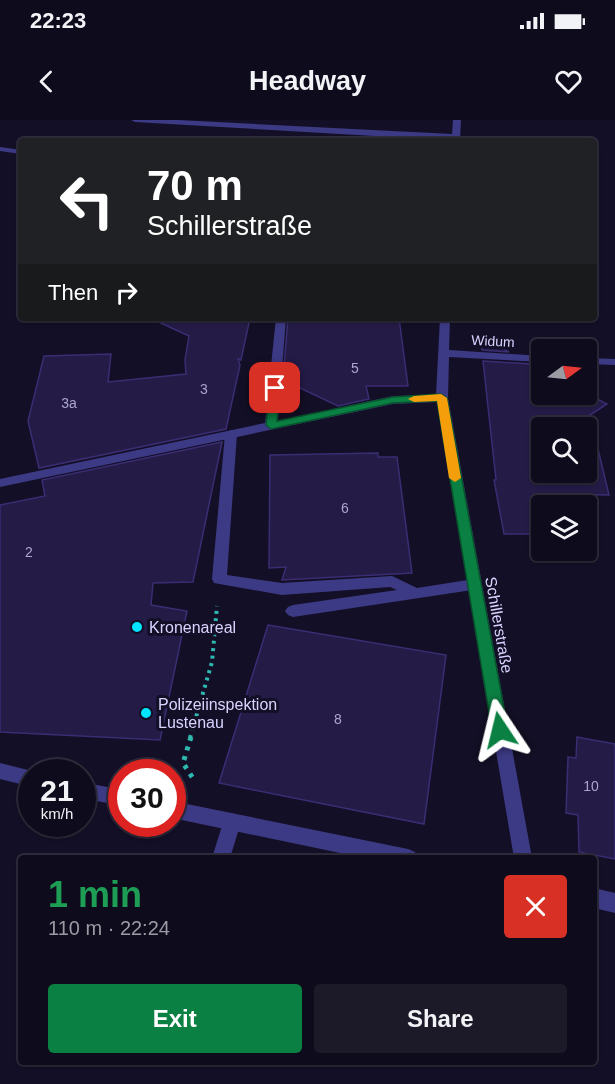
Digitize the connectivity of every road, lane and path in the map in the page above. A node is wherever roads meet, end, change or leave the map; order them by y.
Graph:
1 (135, 120) edge
2 (457, 120) edge
3 (429, 138) edge
4 (456, 138) edge
5 (0, 149) edge
6 (18, 152) edge
7 (281, 321) edge
8 (445, 321) edge
9 (443, 353) junction
10 (531, 358) edge
11 (597, 362) edge
12 (615, 363) edge
13 (441, 398) junction
14 (271, 425) junction
15 (231, 434) junction
16 (0, 483) edge
17 (219, 579) junction
18 (474, 585) junction
19 (415, 593) junction
20 (293, 611) dead end
21 (0, 771) edge
22 (18, 776) edge
23 (201, 789) dead end
24 (186, 812) edge
25 (232, 822) junction
26 (222, 855) edge
27 (393, 855) edge
28 (522, 855) edge
29 (597, 899) edge
30 (615, 903) edge

1 - 3 street
2 - 4 street
5 - 6 street
7 - 14 street
8 - 9 street, Schillerstraße
9 - 10 street, Widum
9 - 13 street, Schillerstraße
11 - 12 street
13 - 14 street
13 - 18 street, Schillerstraße
14 - 15 street
15 - 16 street
15 - 17 street
17 - 19 street
17 - 23 path
18 - 19 street
18 - 28 street, Schillerstraße
19 - 20 street
21 - 22 street
24 - 25 street
25 - 26 street
25 - 27 street
29 - 30 street

